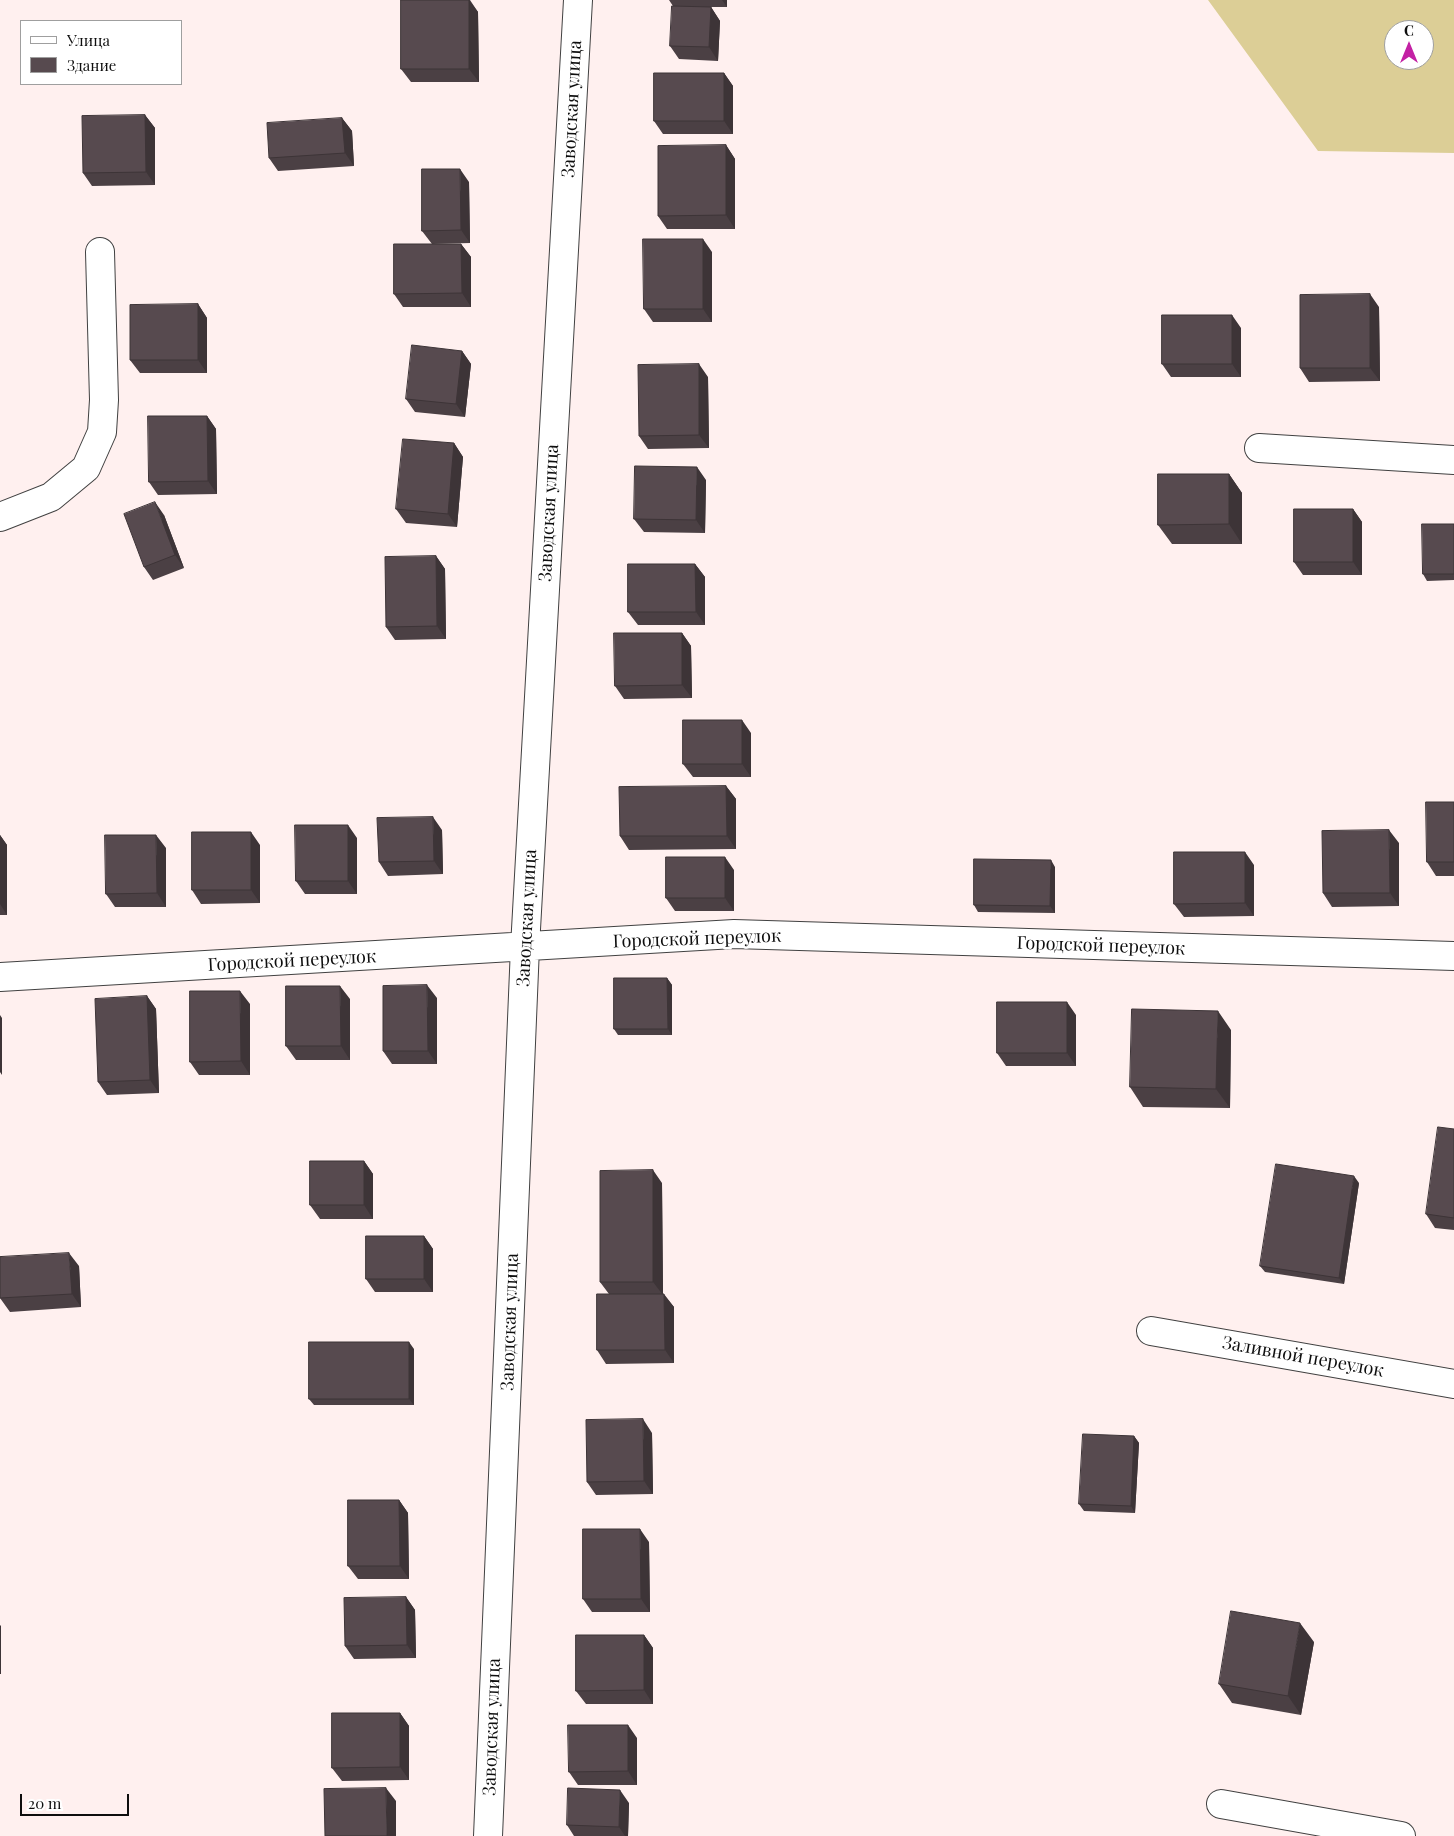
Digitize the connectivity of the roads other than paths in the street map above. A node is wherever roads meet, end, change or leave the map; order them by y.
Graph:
1 (578, 0) edge
2 (100, 252) dead end
3 (1259, 448) dead end
4 (1454, 460) edge
5 (0, 517) edge
6 (525, 947) junction
7 (1454, 956) edge
8 (0, 977) edge
9 (1151, 1331) dead end
10 (1454, 1384) edge
11 (1221, 1804) dead end
12 (488, 1836) edge
13 (1401, 1836) edge

1 - 6 street, Заводская улица
2 - 5 street
3 - 4 street
6 - 7 street, Городской переулок
6 - 8 street, Городской переулок
6 - 12 street, Заводская улица
9 - 10 street, Заливной переулок
11 - 13 street

